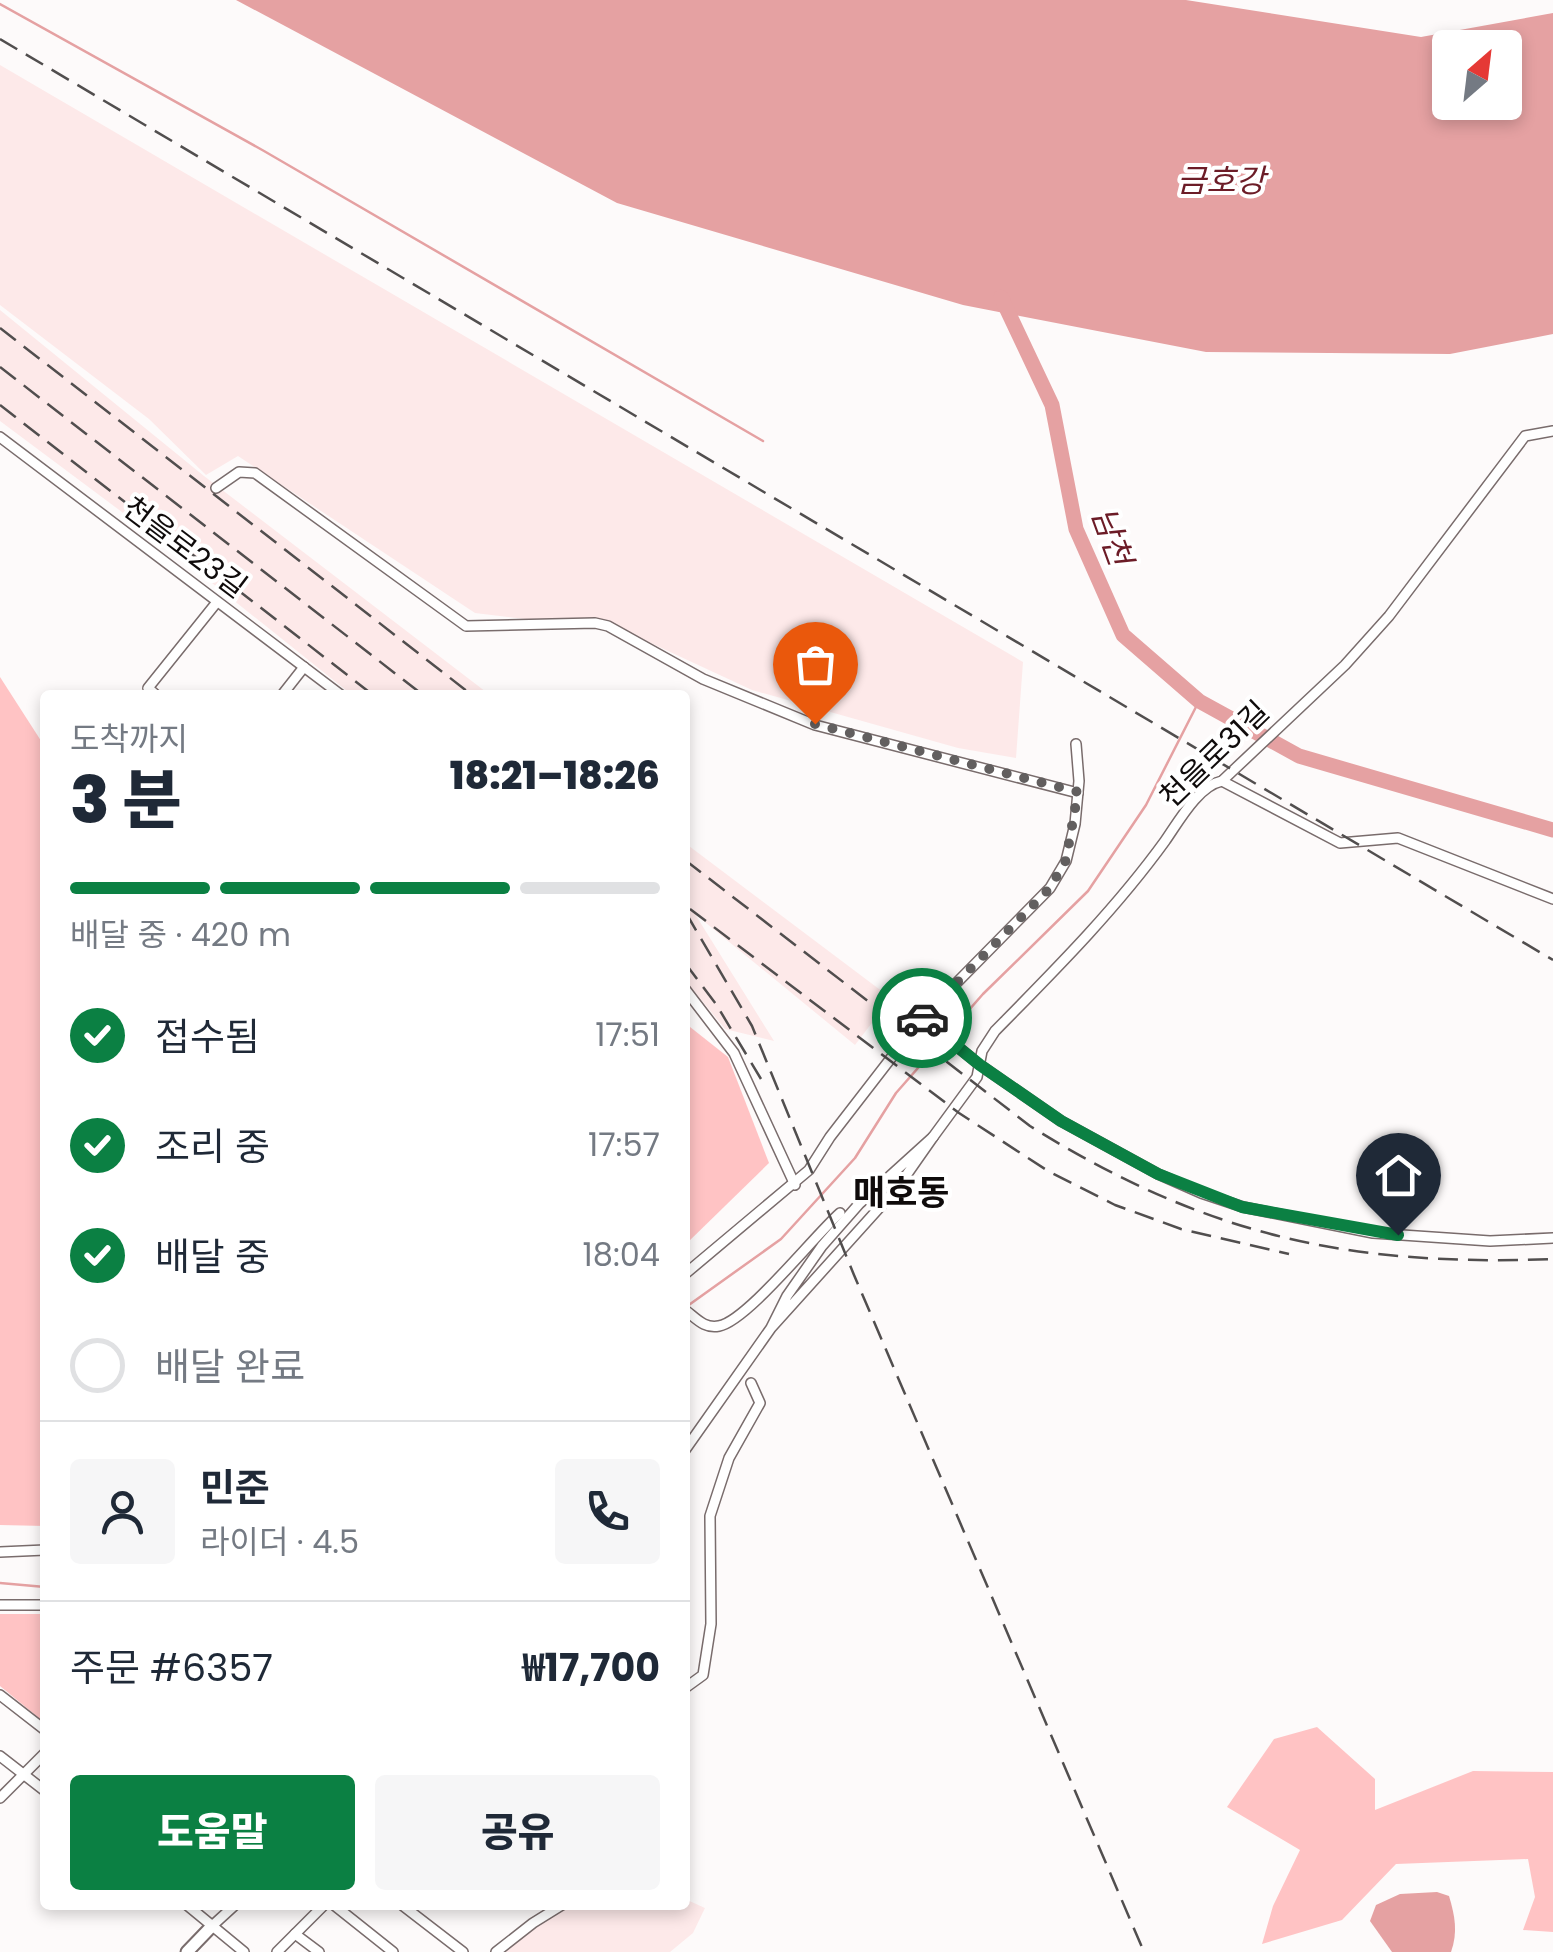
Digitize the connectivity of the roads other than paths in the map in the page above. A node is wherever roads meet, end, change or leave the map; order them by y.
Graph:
1 (1553, 431) edge
2 (0, 437) edge
3 (216, 488) dead end
4 (217, 602) junction
5 (304, 667) junction
6 (150, 690) edge
7 (286, 690) edge
8 (334, 690) edge
9 (1076, 744) dead end
10 (1222, 781) junction
11 (1078, 792) junction
12 (1553, 899) edge
13 (690, 996) edge
14 (926, 1021) junction
15 (980, 1065) junction
16 (933, 1136) junction
17 (795, 1185) junction
18 (840, 1213) dead end
19 (1553, 1238) edge
20 (690, 1270) edge
21 (690, 1314) edge
22 (770, 1328) junction
23 (750, 1383) dead end
24 (690, 1443) edge
25 (40, 1550) edge
26 (0, 1552) edge
27 (0, 1605) edge
28 (40, 1605) edge
29 (690, 1684) edge
30 (0, 1695) edge
31 (40, 1726) edge
32 (0, 1756) edge
33 (40, 1758) edge
34 (24, 1774) junction
35 (40, 1787) edge
36 (0, 1798) edge
37 (193, 1910) edge
38 (230, 1910) edge
39 (319, 1910) edge
40 (340, 1910) edge
41 (408, 1910) edge
42 (554, 1910) edge
43 (212, 1926) junction
44 (296, 1934) junction
45 (186, 1952) edge
46 (244, 1952) edge
47 (277, 1952) edge
48 (319, 1952) edge
49 (393, 1952) edge
50 (462, 1952) edge
51 (496, 1952) edge

1 - 10 street, 천을로31길
2 - 4 street, 천을로23길
3 - 11 street
4 - 5 street, 천을로23길
4 - 6 street
5 - 7 street
5 - 8 street, 천을로23길
9 - 11 street
10 - 12 street
10 - 15 street, 천을로31길
11 - 14 street
13 - 17 street
14 - 15 street
14 - 17 street
15 - 16 street, 천을로31길
15 - 19 street
16 - 22 street
16 - 22 street
17 - 20 street
18 - 21 street
22 - 24 street
23 - 29 street
25 - 26 street
27 - 28 street
30 - 31 street
32 - 34 street
33 - 34 street
34 - 35 street
34 - 36 street
37 - 43 street
38 - 43 street
39 - 44 street
40 - 49 street
41 - 50 street
42 - 51 street
43 - 45 main road
43 - 46 street
44 - 47 street
44 - 48 street

